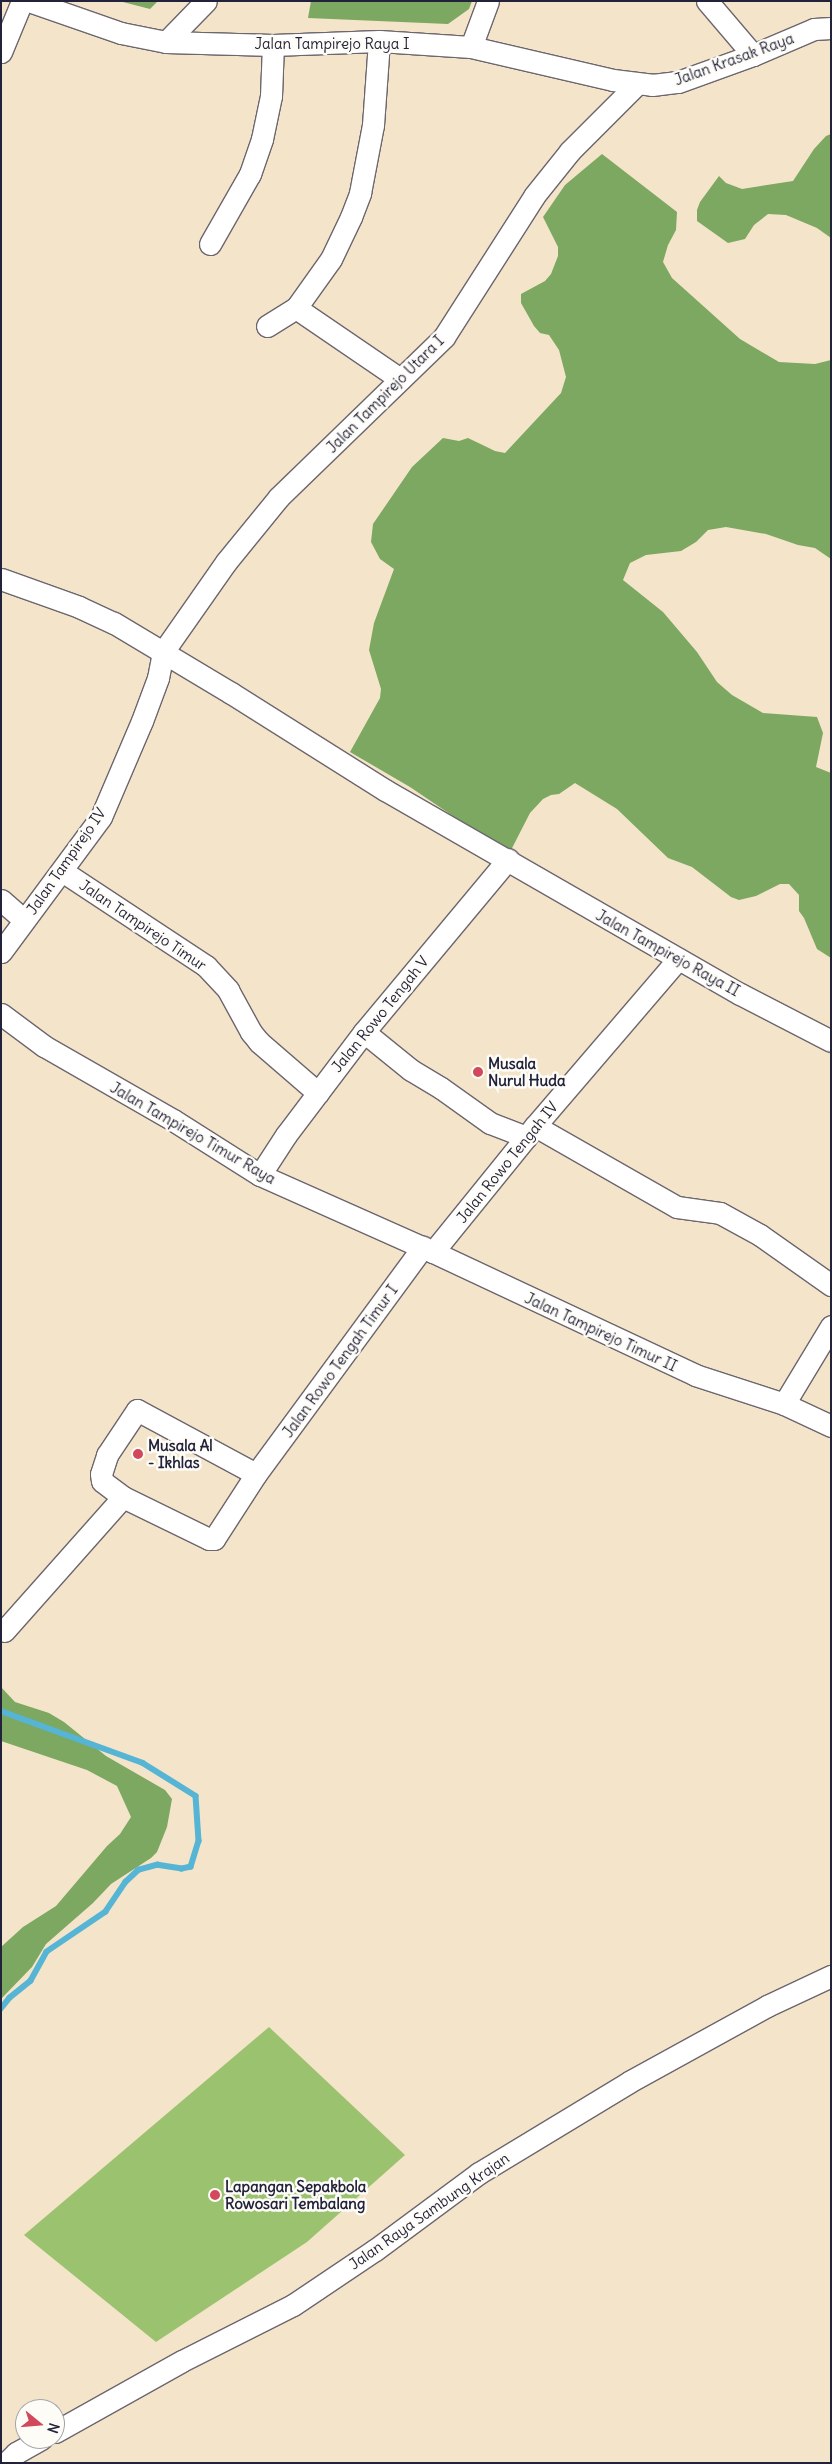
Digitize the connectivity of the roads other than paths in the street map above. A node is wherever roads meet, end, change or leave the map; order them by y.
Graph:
1 (22, 1) edge
2 (29, 1) edge
3 (206, 1) edge
4 (488, 1) edge
5 (707, 1) edge
6 (831, 28) edge
7 (379, 41) junction
8 (166, 42) junction
9 (272, 45) junction
10 (471, 47) junction
11 (1, 52) edge
12 (753, 55) junction
13 (637, 84) junction
14 (210, 244) dead end
15 (296, 308) junction
16 (267, 326) dead end
17 (400, 379) junction
18 (1, 579) edge
19 (163, 652) junction
20 (508, 860) junction
21 (62, 871) junction
22 (1, 900) edge
23 (24, 920) junction
24 (1, 952) edge
25 (678, 959) junction
26 (1, 1014) edge
27 (364, 1032) junction
28 (831, 1041) edge
29 (318, 1093) junction
30 (531, 1132) junction
31 (260, 1175) junction
32 (428, 1250) junction
33 (831, 1285) edge
34 (831, 1326) edge
35 (784, 1404) junction
36 (831, 1426) edge
37 (256, 1474) junction
38 (123, 1497) junction
39 (4, 1631) dead end
40 (831, 1976) edge
41 (65, 2426) edge
42 (23, 2449) edge
43 (6, 2463) edge

1 - 11 street
2 - 8 street, Jalan Tampirejo Raya I
3 - 8 street
4 - 10 street
5 - 12 street
6 - 12 street, Jalan Krasak Raya
7 - 9 street, Jalan Tampirejo Raya I
7 - 10 street, Jalan Tampirejo Raya I
7 - 15 street
8 - 9 street, Jalan Tampirejo Raya I
9 - 14 street
10 - 13 street, Jalan Tampirejo Raya I
12 - 13 street, Jalan Krasak Raya
13 - 17 street, Jalan Tampirejo Utara I
15 - 16 street
15 - 17 street
17 - 19 street, Jalan Tampirejo Utara I
18 - 19 street, Jalan Tampirejo Raya II
19 - 20 street, Jalan Tampirejo Raya II
19 - 21 street, Jalan Tampirejo IV
20 - 25 street, Jalan Tampirejo Raya II
20 - 27 street, Jalan Rowo Tengah V
21 - 23 street, Jalan Tampirejo IV
21 - 29 street, Jalan Tampirejo Timur
22 - 23 street
23 - 24 street, Jalan Tampirejo IV
25 - 28 street, Jalan Tampirejo Raya II
25 - 30 street, Jalan Rowo Tengah IV
26 - 31 street, Jalan Tampirejo Timur Raya
27 - 29 street, Jalan Rowo Tengah V
27 - 30 street
29 - 31 street, Jalan Rowo Tengah V
30 - 32 street, Jalan Rowo Tengah IV
30 - 33 street
31 - 32 street, Jalan Tampirejo Timur Raya
32 - 35 street, Jalan Tampirejo Timur II
32 - 37 street, Jalan Rowo Tengah Timur I
34 - 35 street
35 - 36 street, Jalan Tampirejo Timur II
37 - 38 street, Jalan Rowo Tengah Timur I
37 - 38 street, Jalan Rowo Tengah Timur I
38 - 39 street
40 - 41 street, Jalan Raya Sambung Krajan
42 - 43 street

